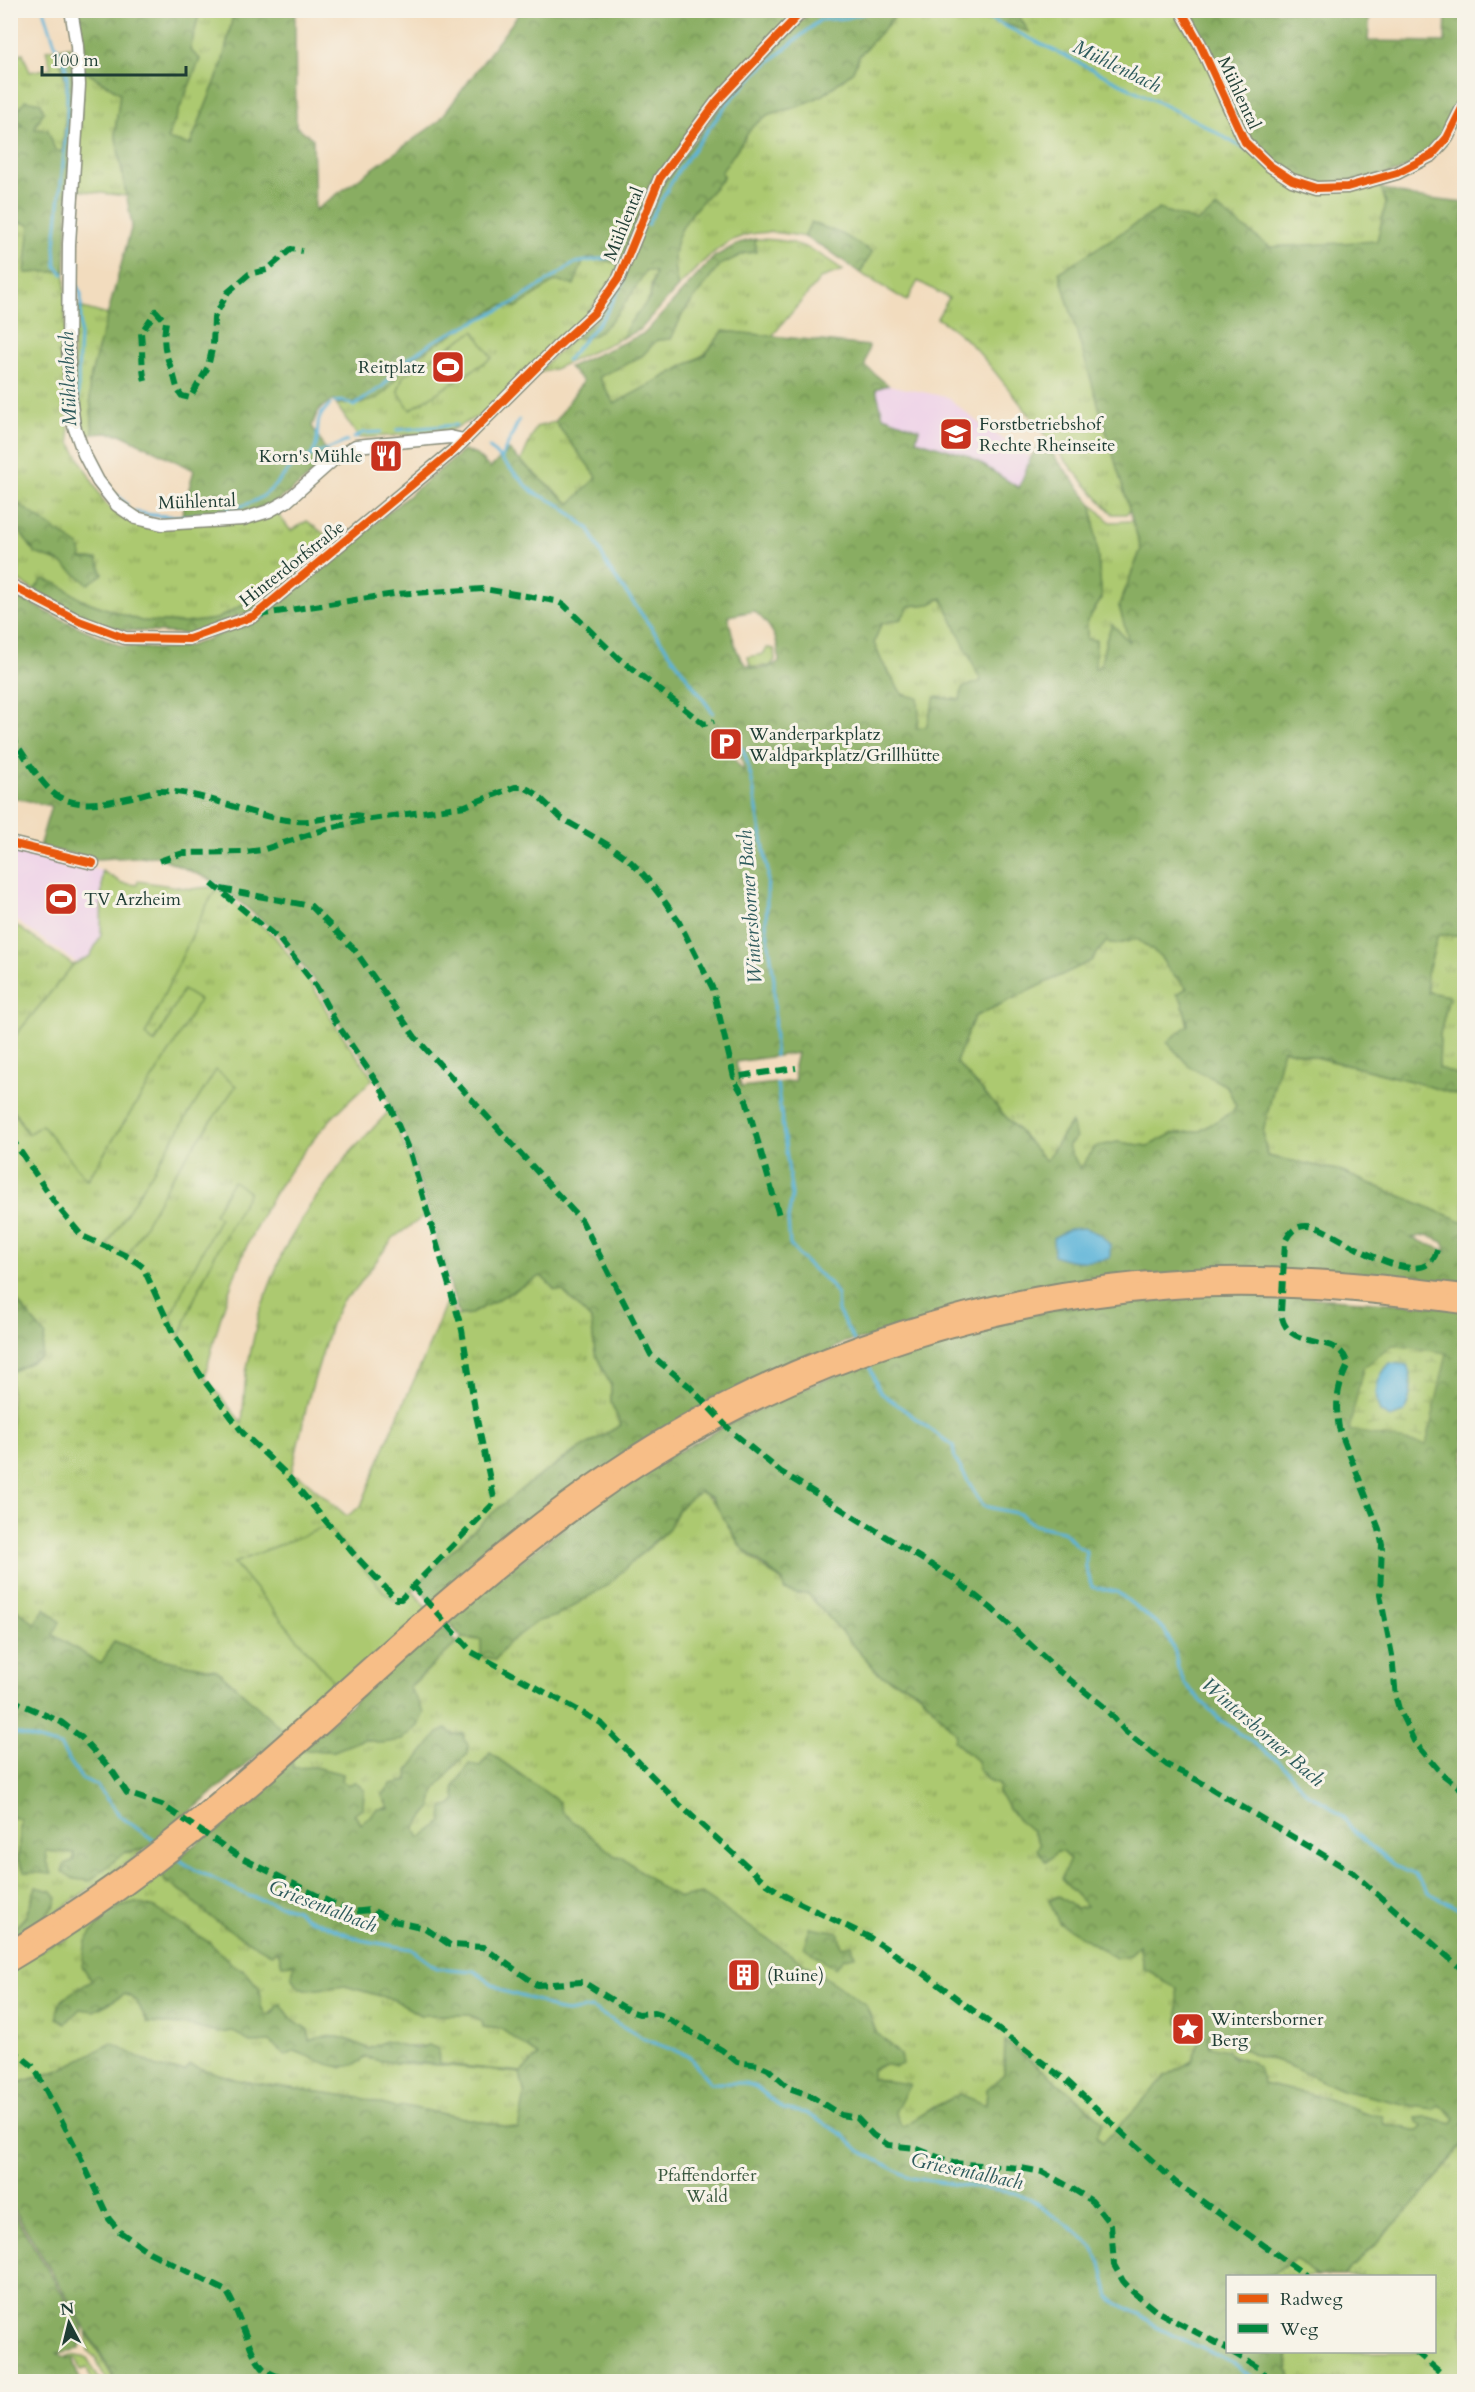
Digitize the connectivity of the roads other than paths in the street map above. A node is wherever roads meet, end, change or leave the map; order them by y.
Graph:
1 (71, 10) edge
2 (803, 10) edge
3 (1181, 10) edge
4 (1464, 104) edge
5 (464, 440) junction
6 (10, 585) edge
7 (10, 843) edge
8 (93, 863) dead end
9 (1464, 1293) edge
10 (1038, 1302) junction
11 (1464, 1305) edge
12 (61, 1925) junction
13 (10, 1949) edge
14 (10, 1963) edge

1 - 5 street, Mühlental
2 - 5 street, Mühlental
3 - 4 street, Mühlental
5 - 6 street, Hinterdorfstraße
7 - 8 street
9 - 10 highway
10 - 11 highway
10 - 12 highway
12 - 13 highway
12 - 14 highway

